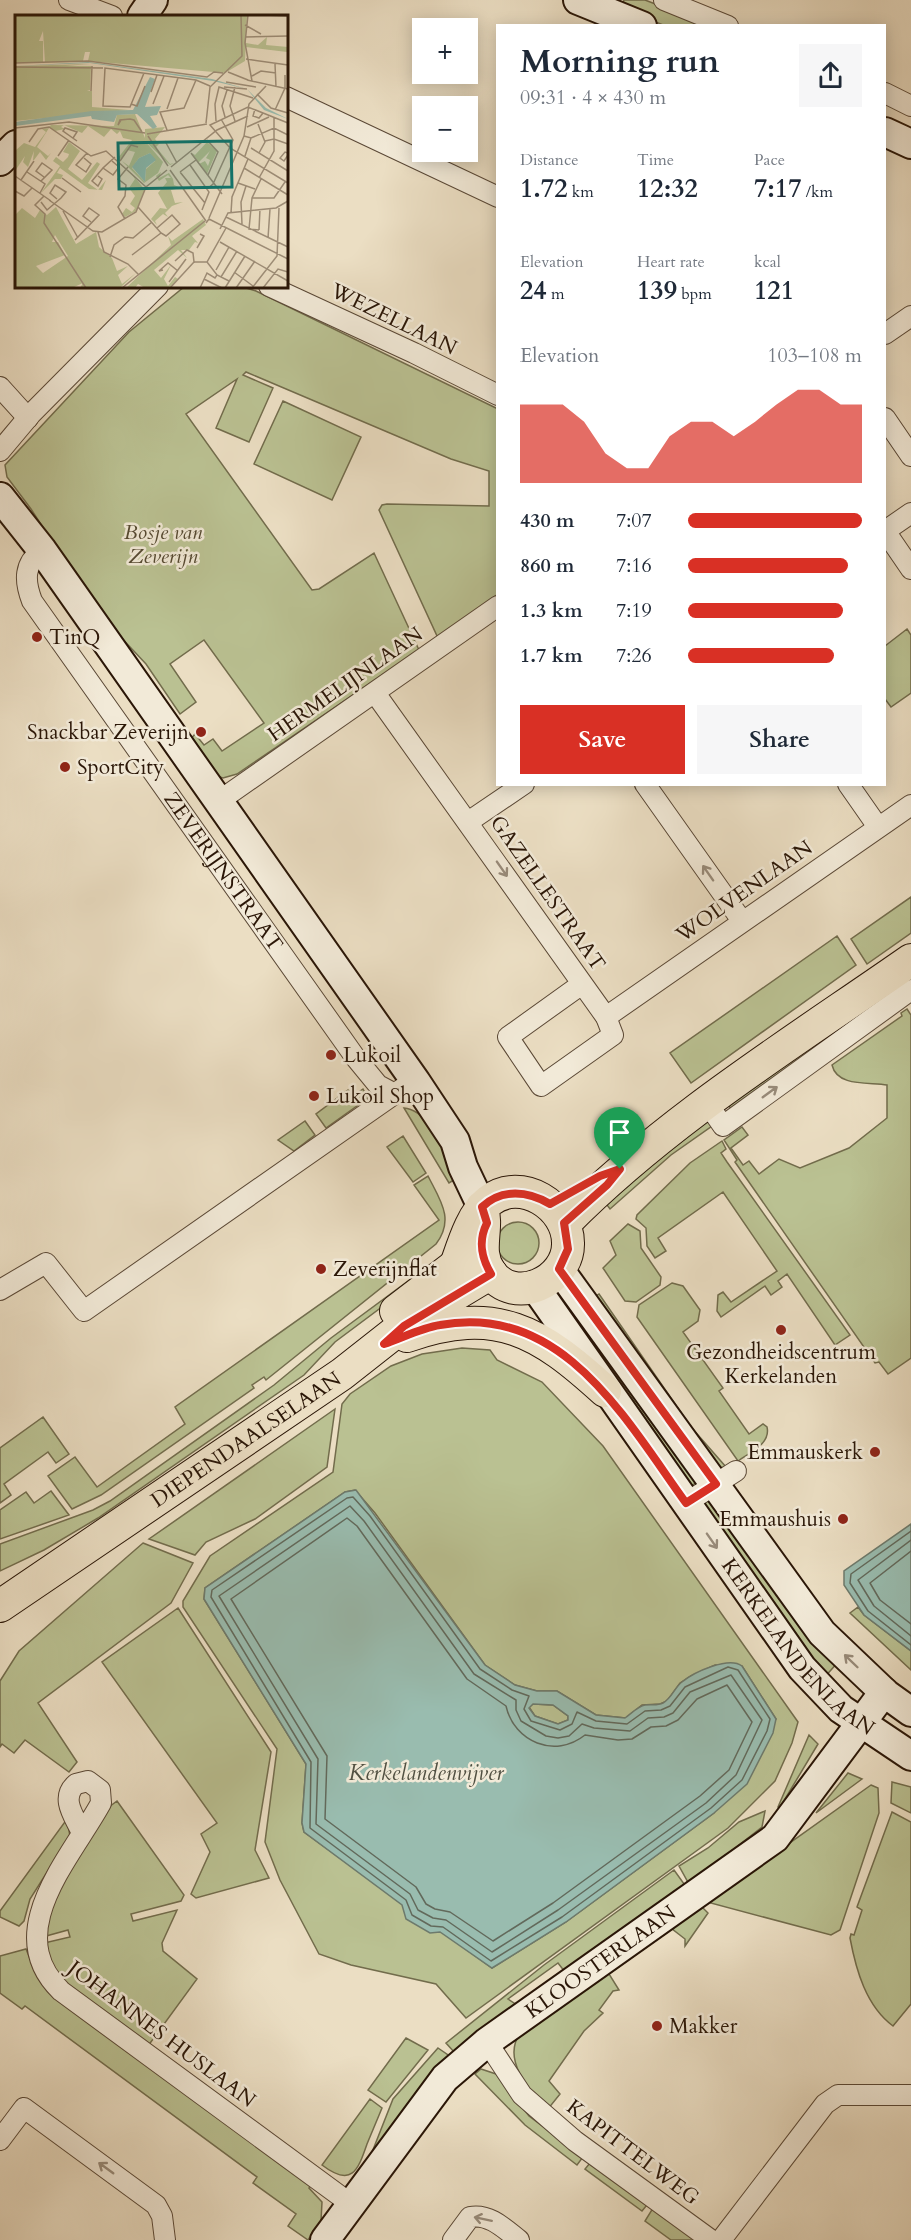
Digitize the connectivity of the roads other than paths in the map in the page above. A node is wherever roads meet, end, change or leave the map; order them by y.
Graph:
1 (69, 0) edge
2 (153, 0) edge
3 (578, 0) edge
4 (664, 0) edge
5 (109, 15) edge
6 (143, 15) edge
7 (637, 24) edge
8 (724, 24) edge
9 (886, 94) edge
10 (288, 98) edge
11 (911, 106) edge
12 (886, 132) edge
13 (911, 144) edge
14 (15, 147) edge
15 (0, 161) edge
16 (496, 196) edge
17 (156, 288) edge
18 (273, 288) edge
19 (911, 316) edge
20 (886, 333) edge
21 (0, 387) edge
22 (496, 394) edge
23 (28, 418) junction
24 (886, 419) edge
25 (0, 451) edge
26 (911, 456) edge
27 (0, 497) edge
28 (911, 513) edge
29 (886, 530) edge
30 (886, 532) edge
31 (42, 550) junction
32 (911, 569) edge
33 (496, 607) edge
34 (375, 693) junction
35 (521, 786) edge
36 (646, 786) edge
37 (849, 786) edge
38 (219, 801) junction
39 (911, 805) edge
40 (468, 822) junction
41 (878, 827) junction
42 (742, 921) junction
43 (911, 960) edge
44 (582, 984) junction
45 (911, 990) edge
46 (610, 1026) junction
47 (404, 1088) junction
48 (707, 1103) junction
49 (550, 1213) junction
50 (481, 1237) junction
51 (547, 1278) junction
52 (0, 1290) edge
53 (384, 1344) junction
54 (605, 1390) junction
55 (726, 1478) junction
56 (686, 1503) junction
57 (62, 1565) junction
58 (3, 1580) edge
59 (0, 1606) edge
60 (0, 1630) edge
61 (884, 1692) junction
62 (911, 1712) edge
63 (860, 1722) junction
64 (911, 1756) edge
65 (81, 1831) dead end
66 (487, 2042) junction
67 (911, 2095) edge
68 (0, 2140) edge
69 (351, 2204) junction
70 (165, 2240) edge
71 (325, 2240) edge
72 (453, 2240) edge
73 (519, 2240) edge
74 (711, 2240) edge
75 (721, 2240) edge

1 - 5 street
2 - 6 street
3 - 7 street
4 - 8 street
9 - 11 street
10 - 16 street
12 - 13 street
14 - 15 street
17 - 23 street
18 - 22 street, WEZELLAAN
19 - 20 street
21 - 23 street
23 - 25 street
24 - 26 street
27 - 31 street, ZEVERIJNSTRAAT
28 - 29 street
30 - 32 street
31 - 38 street, ZEVERIJNSTRAAT
31 - 47 street, ZEVERIJNSTRAAT
33 - 34 street, HERMELIJNLAAN
34 - 38 street, HERMELIJNLAAN
34 - 40 street, GAZELLESTRAAT
35 - 40 street
42 -> 36 street
37 - 41 street
38 - 47 street, ZEVERIJNSTRAAT
39 - 41 street, WOLVENLAAN
40 -> 44 street, GAZELLESTRAAT
41 - 42 street, WOLVENLAAN
42 - 46 street, WOLVENLAAN
43 - 48 main road
44 - 46 street, GAZELLESTRAAT
44 - 46 street, WOLVENLAAN
48 -> 45 street
47 - 50 street, ZEVERIJNSTRAAT
47 - 52 street
48 - 49 main road
49 - 50 main road
49 - 51 main road
50 - 51 main road
50 - 53 main road, DIEPENDAALSELAAN
50 - 58 main road, DIEPENDAALSELAAN
51 - 54 street, KERKELANDENLAAN
51 - 55 street, KERKELANDENLAAN
53 - 54 main road
53 - 57 main road, DIEPENDAALSELAAN
54 - 56 street, KERKELANDENLAAN
55 - 56 street
61 -> 55 street, KERKELANDENLAAN
56 -> 63 street, KERKELANDENLAAN
57 - 59 main road, DIEPENDAALSELAAN
57 - 60 main road
61 - 62 street, KERKELANDENLAAN
61 - 63 street, KLOOSTERLAAN
63 - 64 street, KERKELANDENLAAN
63 - 66 street, KLOOSTERLAAN
65 - 69 street, JOHANNES HUSLAAN
66 - 69 street, KLOOSTERLAAN
66 - 74 street, KAPITTELWEG
67 - 75 street
70 -> 68 street
69 - 71 street, KLOOSTERLAAN
73 -> 72 street

